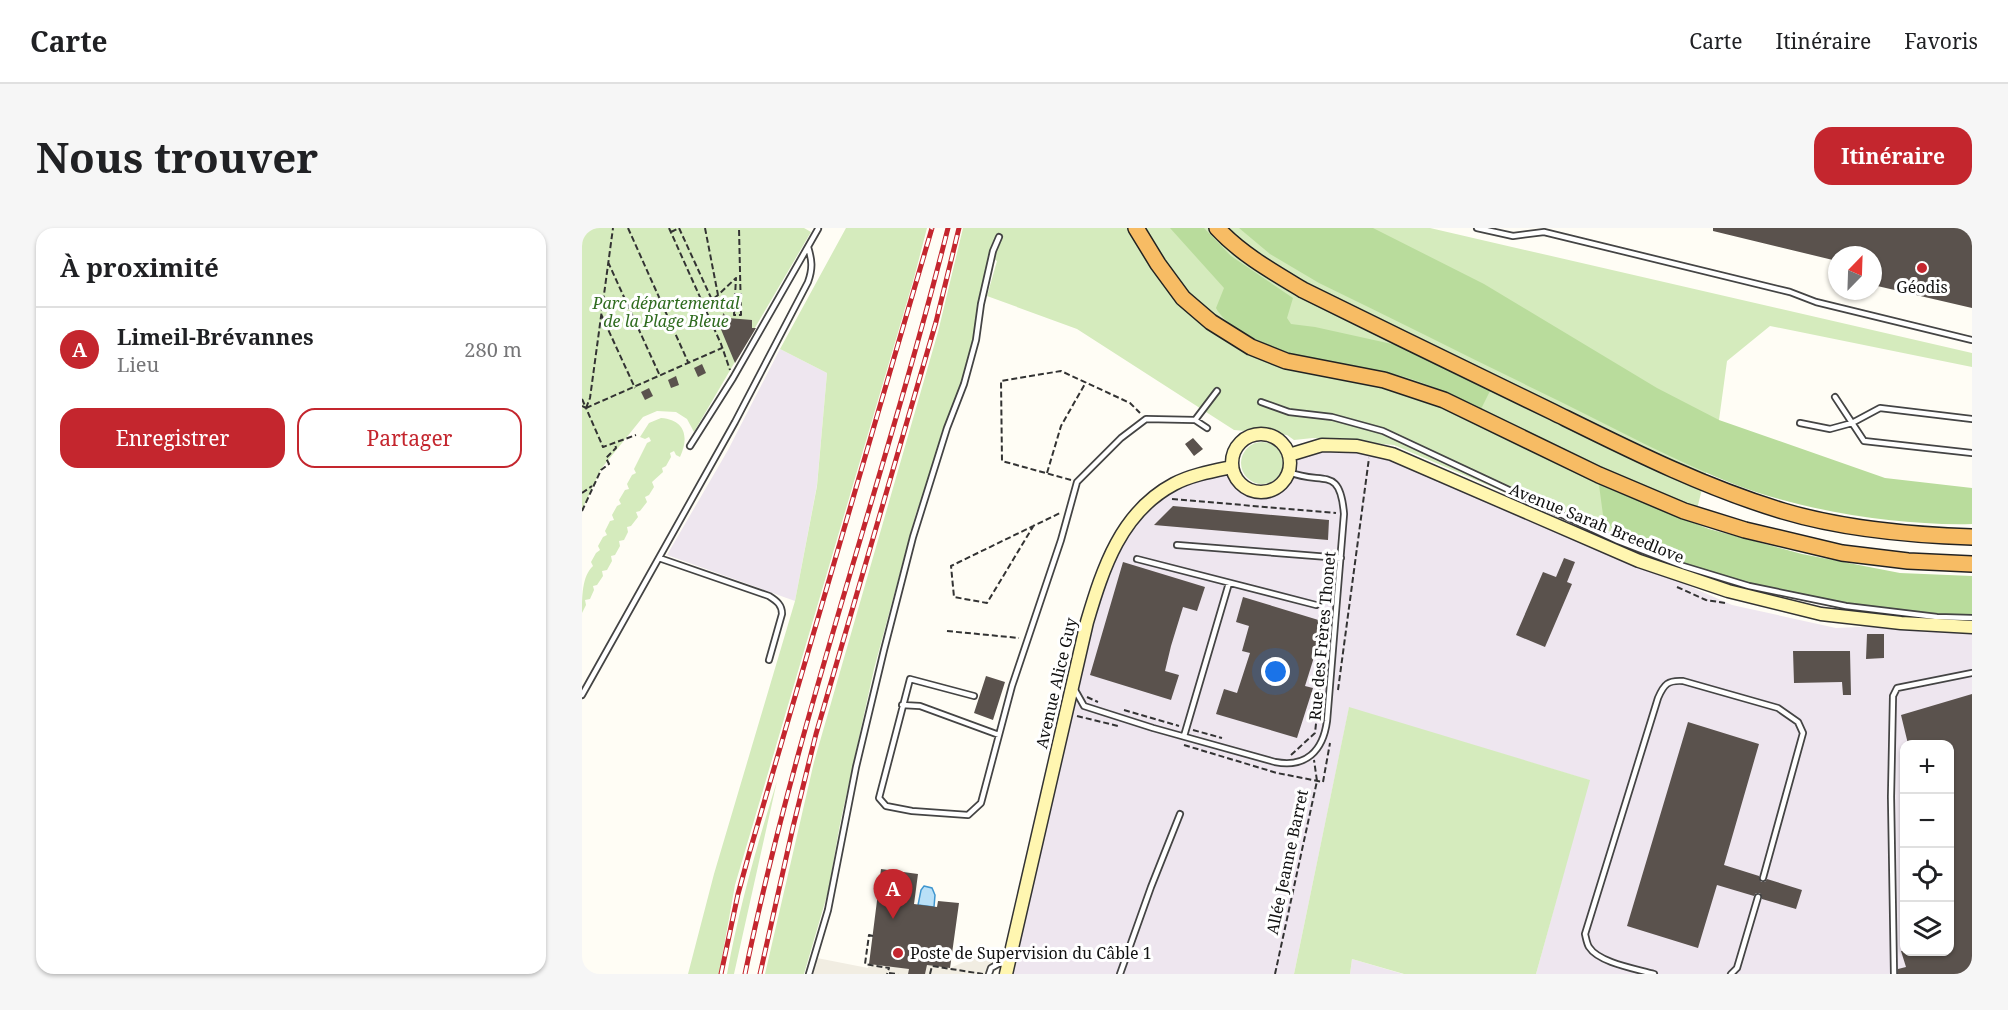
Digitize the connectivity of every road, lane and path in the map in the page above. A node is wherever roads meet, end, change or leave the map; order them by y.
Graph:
1 (613, 228) edge
2 (628, 228) edge
3 (669, 228) edge
4 (705, 228) edge
5 (739, 228) edge
6 (1136, 228) edge
7 (1217, 228) edge
8 (1477, 228) edge
9 (818, 229) edge
10 (671, 232) junction
11 (999, 237) dead end
12 (808, 247) junction
13 (608, 262) junction
14 (740, 274) junction
15 (736, 278) junction
16 (718, 295) junction
17 (602, 314) junction
18 (1972, 340) edge
19 (722, 348) junction
20 (689, 363) junction
21 (660, 376) junction
22 (733, 378) junction
23 (1086, 382) junction
24 (635, 388) junction
25 (1218, 391) dead end
26 (1836, 397) dead end
27 (582, 399) edge
28 (1261, 402) dead end
29 (582, 406) edge
30 (586, 408) junction
31 (1972, 419) edge
32 (1146, 420) junction
33 (1195, 420) junction
34 (1800, 423) dead end
35 (1852, 423) junction
36 (1207, 428) dead end
37 (636, 435) dead end
38 (615, 444) junction
39 (690, 446) dead end
40 (1972, 453) edge
41 (1372, 454) dead end
42 (1289, 455) junction
43 (1232, 467) junction
44 (1289, 472) junction
45 (1047, 473) junction
46 (1077, 482) junction
47 (593, 486) junction
48 (582, 493) edge
49 (1167, 501) dead end
50 (1070, 508) junction
51 (582, 511) edge
52 (1344, 514) junction
53 (1361, 516) junction
54 (1034, 525) junction
55 (1972, 537) edge
56 (1177, 545) dead end
57 (658, 558) junction
58 (1341, 558) junction
59 (1137, 559) dead end
60 (1972, 564) edge
61 (1229, 583) junction
62 (1673, 585) dead end
63 (1729, 603) dead end
64 (1316, 605) dead end
65 (1972, 618) edge
66 (1972, 627) edge
67 (947, 631) dead end
68 (1028, 639) junction
69 (1325, 639) dead end
70 (769, 660) dead end
71 (1972, 673) edge
72 (1073, 685) junction
73 (1338, 693) dead end
74 (582, 695) edge
75 (974, 696) dead end
76 (1080, 702) junction
77 (902, 705) junction
78 (1076, 715) dead end
79 (999, 735) junction
80 (1184, 736) junction
81 (1330, 737) dead end
82 (1313, 754) junction
83 (1289, 756) dead end
84 (1297, 776) dead end
85 (1317, 781) junction
86 (1180, 814) dead end
87 (1763, 878) dead end
88 (1758, 897) dead end
89 (873, 936) dead end
90 (1009, 958) junction
91 (951, 969) junction
92 (809, 974) edge
93 (888, 974) edge
94 (898, 974) edge
95 (930, 974) edge
96 (950, 974) edge
97 (982, 974) edge
98 (989, 974) edge
99 (1006, 974) edge
100 (1120, 974) edge
101 (1275, 974) edge
102 (1654, 974) edge
103 (1731, 974) edge
104 (1894, 974) edge

1 - 13 path
2 - 20 path
3 - 10 path
4 - 16 path
5 - 14 path
6 - 60 highway
7 - 55 highway
8 - 18 lane
9 - 12 lane
10 - 16 path
10 - 19 path
11 - 92 lane
12 - 22 lane
12 - 57 lane
13 - 17 path
13 - 21 path
14 - 15 path
14 - 15 path
15 - 16 path
17 - 24 path
17 - 30 path
19 - 20 path
19 - 22 path
20 - 21 path
21 - 24 path
22 - 39 lane
23 - 32 path
23 - 45 path
23 - 45 path
24 - 30 path
25 - 33 lane
26 - 35 lane
27 - 30 path
28 - 65 lane
29 - 30 path
30 - 38 path
31 - 35 lane
32 - 33 lane
32 - 46 lane
33 - 36 lane
34 - 35 lane
35 - 40 lane
37 - 38 path
38 - 47 path
41 - 53 path
42 - 43 main road
42 - 44 main road
42 - 66 main road, Avenue Sarah Breedlove
43 - 44 main road
43 - 72 main road, Avenue Alice Guy
44 - 52 lane, Rue des Frères Thonet
45 - 46 path
46 - 50 lane
47 - 48 path
47 - 51 path
49 - 52 path
50 - 54 path
50 - 68 lane
52 - 53 path
52 - 58 lane, Rue des Frères Thonet
53 - 73 path
54 - 54 path
56 - 58 lane
57 - 70 lane
57 - 74 lane
58 - 82 lane, Rue des Frères Thonet
59 - 61 lane
61 - 64 lane
61 - 80 lane
62 - 63 path
67 - 68 path
68 - 79 lane
69 - 83 path
71 - 104 lane
72 - 76 lane
72 - 90 main road, Avenue Alice Guy
75 - 77 lane
76 - 78 path
76 - 80 lane
77 - 79 lane
77 - 79 lane
80 - 82 lane
81 - 85 path
82 - 85 path, Allée Jeanne Barret
84 - 85 path
85 - 101 path, Allée Jeanne Barret
86 - 100 lane
87 - 102 lane
88 - 103 lane
89 - 93 path
90 - 98 lane
90 - 99 main road, Avenue Alice Guy
91 - 95 path
91 - 96 path
91 - 97 path
93 - 94 path

